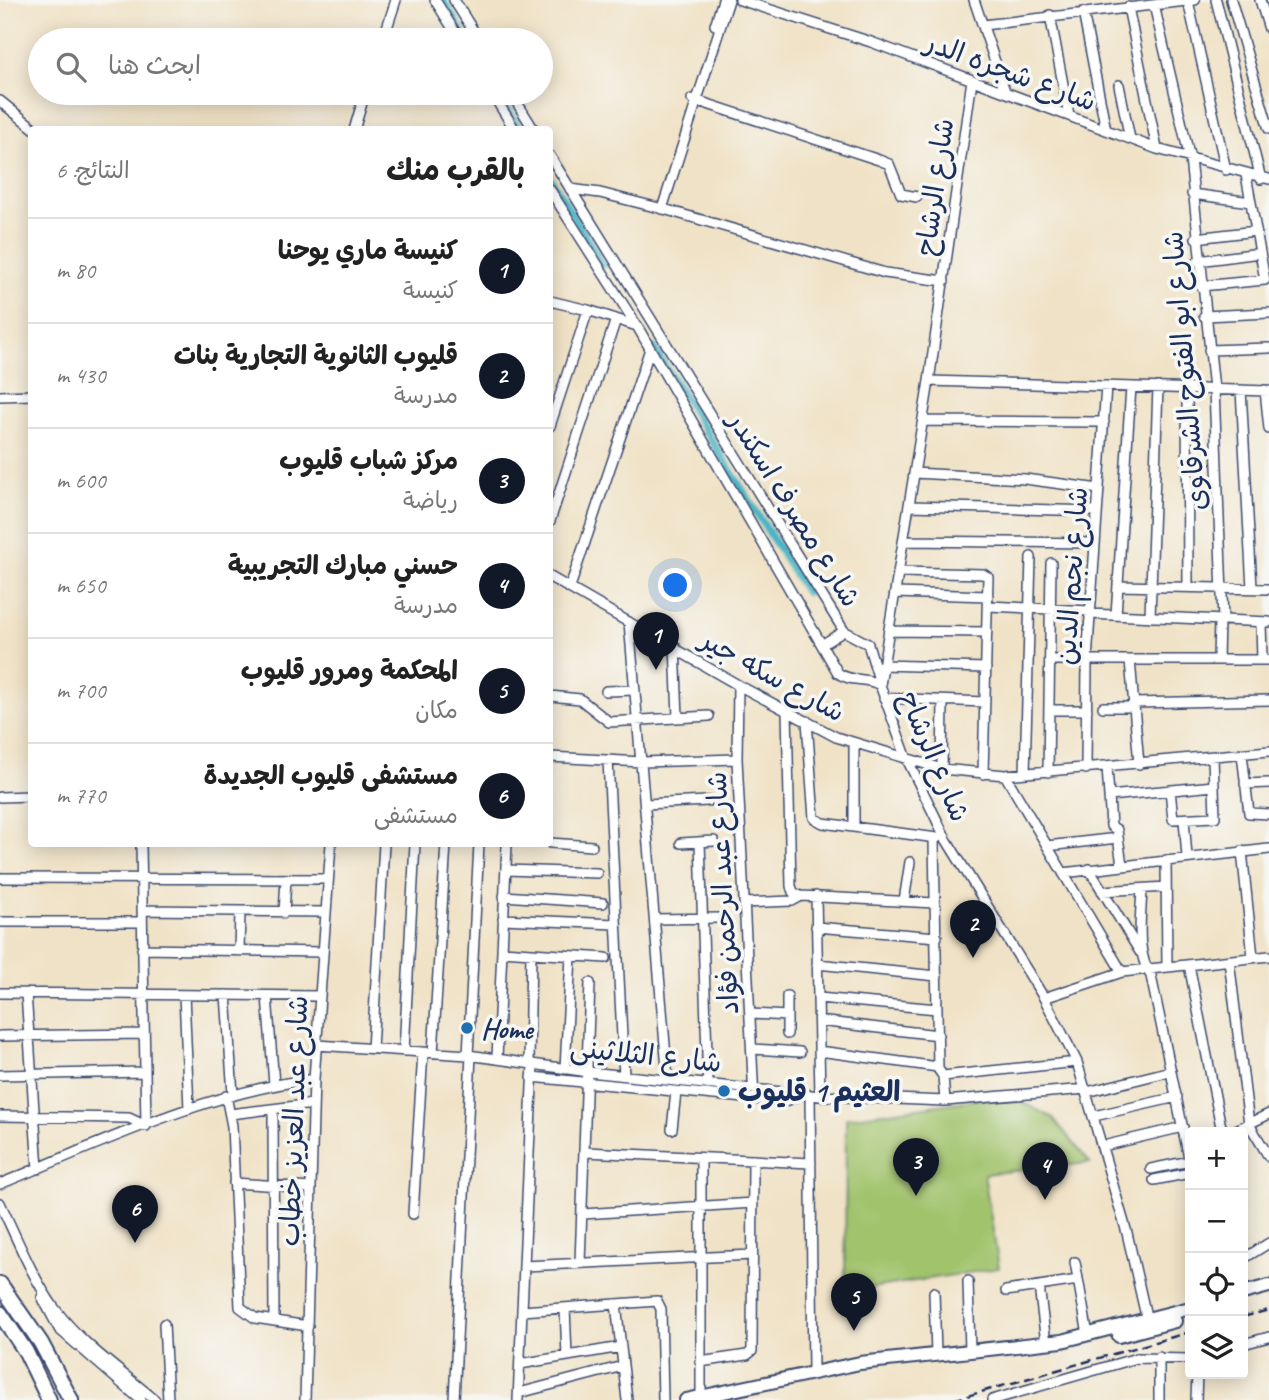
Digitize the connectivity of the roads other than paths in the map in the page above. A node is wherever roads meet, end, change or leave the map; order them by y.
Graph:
1 (396, 0) edge
2 (435, 0) edge
3 (454, 0) edge
4 (723, 0) edge
5 (729, 0) edge
6 (740, 0) edge
7 (974, 0) edge
8 (1216, 0) edge
9 (1231, 0) edge
10 (1260, 0) edge
11 (1191, 1) edge
12 (1154, 5) junction
13 (1128, 7) junction
14 (1083, 12) junction
15 (1050, 15) junction
16 (984, 25) junction
17 (387, 28) edge
18 (452, 28) edge
19 (472, 28) edge
20 (1269, 29) edge
21 (972, 80) junction
22 (1119, 85) dead end
23 (1005, 91) junction
24 (694, 100) junction
25 (0, 101) edge
26 (361, 105) edge
27 (499, 105) edge
28 (518, 105) edge
29 (1069, 116) junction
30 (31, 126) edge
31 (355, 126) edge
32 (512, 126) edge
33 (532, 126) edge
34 (1269, 129) edge
35 (1106, 130) junction
36 (1130, 139) junction
37 (1157, 149) junction
38 (1189, 159) junction
39 (553, 161) edge
40 (1226, 170) junction
41 (1246, 175) junction
42 (1265, 179) edge
43 (570, 189) junction
44 (1192, 194) junction
45 (553, 195) edge
46 (916, 197) dead end
47 (1251, 202) junction
48 (660, 208) junction
49 (1256, 231) junction
50 (1196, 238) junction
51 (1260, 253) junction
52 (1198, 261) junction
53 (944, 281) junction
54 (1201, 286) junction
55 (553, 302) edge
56 (588, 310) junction
57 (1269, 313) edge
58 (1204, 316) junction
59 (616, 319) junction
60 (637, 326) junction
61 (1269, 348) edge
62 (650, 349) junction
63 (1209, 350) junction
64 (929, 381) junction
65 (1106, 386) junction
66 (1131, 387) junction
67 (1158, 387) junction
68 (1187, 388) junction
69 (1214, 389) junction
70 (1241, 390) junction
71 (1267, 391) edge
72 (28, 395) edge
73 (0, 396) edge
74 (553, 417) edge
75 (923, 421) junction
76 (1104, 422) junction
77 (1269, 429) edge
78 (914, 473) junction
79 (1099, 489) junction
80 (909, 506) junction
81 (1097, 511) junction
82 (553, 512) edge
83 (904, 541) junction
84 (1095, 543) junction
85 (1031, 557) dead end
86 (1051, 563) dead end
87 (899, 572) junction
88 (553, 578) edge
89 (1118, 586) junction
90 (570, 587) junction
91 (1152, 587) junction
92 (1188, 587) junction
93 (1221, 588) junction
94 (1252, 589) junction
95 (1269, 589) edge
96 (895, 593) junction
97 (988, 601) junction
98 (1030, 608) junction
99 (1051, 609) junction
100 (1089, 613) junction
101 (1116, 615) junction
102 (1150, 617) junction
103 (1221, 620) junction
104 (629, 622) junction
105 (1265, 622) edge
106 (844, 631) junction
107 (889, 631) junction
108 (987, 632) junction
109 (822, 644) junction
110 (675, 646) junction
111 (1050, 660) junction
112 (1087, 660) junction
113 (1130, 660) junction
114 (1218, 660) junction
115 (1266, 660) edge
116 (882, 666) junction
117 (986, 668) junction
118 (738, 685) junction
119 (880, 685) junction
120 (635, 690) junction
121 (606, 691) dead end
122 (553, 696) edge
123 (884, 698) junction
124 (1269, 700) edge
125 (943, 701) junction
126 (985, 702) junction
127 (1134, 705) junction
128 (1103, 707) dead end
129 (1049, 710) junction
130 (1087, 710) junction
131 (787, 711) junction
132 (709, 716) dead end
133 (678, 717) junction
134 (638, 719) junction
135 (807, 722) junction
136 (854, 744) junction
137 (1269, 751) edge
138 (1242, 754) junction
139 (553, 757) edge
140 (1213, 757) junction
141 (737, 759) junction
142 (608, 760) junction
143 (907, 760) junction
144 (642, 762) junction
145 (1139, 764) junction
146 (1107, 767) junction
147 (942, 769) junction
148 (1086, 769) junction
149 (1048, 772) junction
150 (1026, 773) junction
151 (983, 774) junction
152 (1005, 775) junction
153 (1269, 783) edge
154 (1245, 784) junction
155 (1214, 786) junction
156 (1170, 790) junction
157 (28, 796) edge
158 (1109, 796) junction
159 (0, 797) edge
160 (708, 800) dead end
161 (645, 804) junction
162 (1269, 814) edge
163 (1184, 819) junction
164 (854, 827) junction
165 (934, 838) junction
166 (1118, 838) junction
167 (946, 839) junction
168 (714, 841) dead end
169 (700, 842) junction
170 (553, 843) edge
171 (681, 843) dead end
172 (592, 846) dead end
173 (1047, 846) junction
174 (141, 847) edge
175 (331, 847) edge
176 (384, 847) edge
177 (415, 847) edge
178 (446, 847) edge
179 (479, 847) edge
180 (507, 847) edge
181 (1269, 849) edge
182 (1242, 851) junction
183 (1186, 857) junction
184 (1166, 860) junction
185 (910, 862) dead end
186 (1122, 865) junction
187 (1089, 869) junction
188 (506, 870) junction
189 (597, 873) dead end
190 (1063, 873) junction
191 (0, 878) edge
192 (142, 879) junction
193 (286, 879) junction
194 (328, 879) junction
195 (1166, 887) junction
196 (1142, 889) junction
197 (1102, 891) junction
198 (800, 896) junction
199 (504, 897) junction
200 (816, 897) junction
201 (904, 901) junction
202 (603, 903) dead end
203 (745, 903) junction
204 (935, 903) junction
205 (142, 910) junction
206 (240, 912) junction
207 (326, 912) junction
208 (284, 913) junction
209 (701, 918) junction
210 (720, 918) dead end
211 (503, 919) junction
212 (655, 919) junction
213 (0, 922) edge
214 (142, 922) junction
215 (615, 924) junction
216 (816, 926) junction
217 (937, 937) junction
218 (142, 949) junction
219 (239, 951) junction
220 (502, 951) junction
221 (323, 952) junction
222 (531, 953) junction
223 (1141, 954) junction
224 (571, 956) junction
225 (1269, 956) edge
226 (1253, 957) junction
227 (606, 958) dead end
228 (1229, 960) junction
229 (817, 964) junction
230 (1189, 965) junction
231 (1167, 967) junction
232 (1145, 969) junction
233 (1122, 972) junction
234 (937, 976) junction
235 (590, 983) dead end
236 (0, 993) edge
237 (26, 993) junction
238 (143, 995) junction
239 (184, 995) junction
240 (226, 995) junction
241 (267, 996) junction
242 (320, 996) junction
243 (787, 996) dead end
244 (819, 998) junction
245 (1044, 998) junction
246 (937, 1009) junction
247 (751, 1014) junction
248 (787, 1016) junction
249 (819, 1021) junction
250 (144, 1034) junction
251 (787, 1034) dead end
252 (0, 1035) edge
253 (29, 1035) junction
254 (938, 1035) junction
255 (317, 1045) junction
256 (372, 1049) junction
257 (753, 1049) junction
258 (404, 1051) junction
259 (819, 1051) junction
260 (428, 1052) junction
261 (800, 1052) dead end
262 (469, 1055) junction
263 (497, 1058) junction
264 (1077, 1062) junction
265 (531, 1064) junction
266 (938, 1066) junction
267 (565, 1069) junction
268 (145, 1072) junction
269 (589, 1072) junction
270 (1171, 1072) junction
271 (31, 1074) junction
272 (0, 1075) edge
273 (624, 1076) junction
274 (943, 1076) junction
275 (532, 1077) junction
276 (314, 1079) junction
277 (668, 1080) junction
278 (589, 1083) junction
279 (274, 1084) junction
280 (708, 1085) junction
281 (1086, 1090) junction
282 (676, 1092) junction
283 (754, 1094) junction
284 (230, 1095) junction
285 (806, 1095) junction
286 (820, 1096) junction
287 (1177, 1097) junction
288 (945, 1101) junction
289 (313, 1104) junction
290 (189, 1109) junction
291 (274, 1109) junction
292 (230, 1114) junction
293 (1269, 1114) edge
294 (34, 1115) junction
295 (1094, 1115) junction
296 (0, 1116) edge
297 (1250, 1124) junction
298 (146, 1126) junction
299 (1183, 1127) junction
300 (1221, 1127) edge
301 (1243, 1127) edge
302 (672, 1129) dead end
303 (1185, 1136) edge
304 (1103, 1146) junction
305 (586, 1152) junction
306 (1269, 1157) edge
307 (701, 1158) junction
308 (1185, 1159) edge
309 (753, 1160) junction
310 (810, 1163) junction
311 (38, 1169) junction
312 (1151, 1169) dead end
313 (1185, 1174) edge
314 (1154, 1180) dead end
315 (234, 1183) junction
316 (0, 1184) edge
317 (274, 1185) junction
318 (311, 1188) junction
319 (0, 1203) edge
320 (753, 1203) junction
321 (701, 1206) junction
322 (413, 1214) dead end
323 (583, 1214) junction
324 (1269, 1244) edge
325 (752, 1255) junction
326 (1248, 1256) edge
327 (701, 1258) junction
328 (1075, 1262) dead end
329 (580, 1263) junction
330 (524, 1266) junction
331 (36, 1279) junction
332 (1078, 1280) junction
333 (968, 1281) dead end
334 (0, 1284) edge
335 (1039, 1286) junction
336 (1269, 1286) edge
337 (1006, 1290) dead end
338 (934, 1292) dead end
339 (1248, 1292) edge
340 (1269, 1294) edge
341 (1248, 1300) edge
342 (616, 1304) junction
343 (565, 1308) junction
344 (1185, 1310) edge
345 (522, 1311) junction
346 (0, 1313) edge
347 (1185, 1317) edge
348 (274, 1321) junction
349 (164, 1324) dead end
350 (1148, 1324) junction
351 (308, 1326) junction
352 (1088, 1335) junction
353 (1269, 1337) edge
354 (1046, 1343) junction
355 (1248, 1343) edge
356 (621, 1347) junction
357 (970, 1351) junction
358 (936, 1354) junction
359 (567, 1356) junction
360 (1159, 1357) junction
361 (1185, 1359) edge
362 (700, 1362) junction
363 (520, 1364) junction
364 (623, 1366) junction
365 (813, 1371) junction
366 (1197, 1379) edge
367 (701, 1396) junction
368 (1019, 1396) edge
369 (519, 1397) edge
370 (49, 1400) edge
371 (71, 1400) edge
372 (141, 1400) edge
373 (155, 1400) edge
374 (168, 1400) edge
375 (305, 1400) edge
376 (454, 1400) edge
377 (627, 1400) edge
378 (663, 1400) edge
379 (686, 1400) edge
380 (718, 1400) edge
381 (992, 1400) edge
382 (1159, 1400) edge
383 (1196, 1400) edge

1 - 17 street
2 - 18 street
3 - 19 street
4 - 24 street
5 - 24 street
6 - 21 street, شارع شجره الدر
7 - 16 street
8 - 42 street
9 - 34 street
10 - 20 street
11 - 12 street
11 - 40 street
12 - 13 street
12 - 38 street, شارع ابو الفتوح الشرقاوى
13 - 14 street
13 - 37 street
14 - 15 street
14 - 35 street
15 - 16 street
15 - 29 street
16 - 23 street
21 - 23 street, شارع شجره الدر
21 - 53 street, شارع الرشاح
22 - 36 street
23 - 29 street, شارع شجره الدر
24 - 46 street
24 - 48 street
25 - 30 street
26 - 31 street
27 - 32 street
28 - 33 street
29 - 35 street, شارع شجره الدر
35 - 36 street, شارع شجره الدر
36 - 37 street, شارع شجره الدر
37 - 38 street, شارع شجره الدر
38 - 40 street, شارع شجره الدر
38 - 44 street, شارع ابو الفتوح الشرقاوى
39 - 43 street, شارع مصرف اسكندر
40 - 41 street, شارع شجره الدر
41 - 42 street, شارع شجره الدر
41 - 47 street
43 - 48 street
43 - 106 street, شارع مصرف اسكندر
44 - 47 street
44 - 50 street, شارع ابو الفتوح الشرقاوى
45 - 60 street, شارع مصرف اسكندر
47 - 49 street
48 - 53 street
49 - 50 street
49 - 51 street
50 - 52 street, شارع ابو الفتوح الشرقاوى
51 - 52 street
51 - 54 street
52 - 54 street, شارع ابو الفتوح الشرقاوى
53 - 64 street, شارع الرشاح
54 - 58 street, شارع ابو الفتوح الشرقاوى
55 - 56 street
56 - 59 street
56 - 74 street
57 - 58 street
58 - 63 street, شارع ابو الفتوح الشرقاوى
59 - 60 street
59 - 82 street
60 - 62 street, شارع مصرف اسكندر
61 - 63 street
62 - 90 street
62 - 109 street, شارع مصرف اسكندر
63 - 69 street, شارع ابو الفتوح الشرقاوى
64 - 65 street
64 - 75 street, شارع الرشاح
65 - 66 street
65 - 76 street, شارع نجم الدين
66 - 67 street
66 - 89 street
67 - 68 street
67 - 91 street
68 - 69 street
68 - 92 street
69 - 70 street
69 - 93 street, شارع ابو الفتوح الشرقاوى
70 - 71 street
70 - 94 street
71 - 77 street
72 - 73 street
75 - 76 street
75 - 78 street, شارع الرشاح
76 - 79 street, شارع نجم الدين
78 - 79 street
78 - 80 street, شارع الرشاح
79 - 81 street, شارع نجم الدين
80 - 81 street
80 - 83 street, شارع الرشاح
81 - 84 street, شارع نجم الدين
83 - 84 street
83 - 87 street, شارع الرشاح
84 - 100 street, شارع نجم الدين
85 - 98 street
86 - 99 street
87 - 96 street, شارع الرشاح
87 - 97 street
88 - 90 street, شارع سكه جير
89 - 91 street
89 - 101 street
90 - 104 street, شارع سكه جير
91 - 92 street
91 - 102 street
92 - 93 street
93 - 94 street
93 - 103 street, شارع ابو الفتوح الشرقاوى
94 - 95 street
96 - 97 street
96 - 107 street, شارع الرشاح
97 - 98 street
97 - 108 street
98 - 99 street
98 - 150 street
99 - 100 street
99 - 111 street
100 - 101 street
100 - 112 street, شارع نجم الدين
101 - 102 street
102 - 103 street
103 - 105 street
103 - 114 street, شارع ابو الفتوح الشرقاوى
104 - 110 street, شارع سكه جير
104 - 120 street
105 - 115 street
106 - 109 street
106 - 119 street, شارع مصرف اسكندر
107 - 108 street
107 - 116 street, شارع الرشاح
108 - 117 street
109 - 119 street, شارع مصرف اسكندر
110 - 118 street, شارع سكه جير
110 - 133 street
111 - 112 street
111 - 129 street
112 - 113 street
112 - 130 street, شارع نجم الدين
113 - 114 street
113 - 127 street
114 - 115 street
116 - 117 street
116 - 119 street, شارع الرشاح
117 - 126 street
118 - 131 street, شارع سكه جير
118 - 141 street, شارع عبد الرحمن فؤاد
119 - 123 street, شارع الرشاح
120 - 121 street
120 - 134 street
122 - 134 street
123 - 125 street
123 - 143 street, شارع الرشاح
124 - 127 street
125 - 126 street
125 - 147 street
126 - 151 street
127 - 128 street
127 - 145 street
129 - 130 street
129 - 149 street
130 - 148 street, شارع نجم الدين
131 - 135 street, شارع سكه جير
131 - 198 street
132 - 133 street
133 - 134 street
134 - 144 street
135 - 136 street, شارع سكه جير
135 - 164 street
136 - 143 street, شارع سكه جير
136 - 164 street
137 - 138 street, شارع سكه جير
138 - 140 street, شارع سكه جير
138 - 154 street
139 - 142 street
140 - 145 street, شارع سكه جير
140 - 155 street
141 - 144 street
141 - 203 street, شارع عبد الرحمن فؤاد
142 - 144 street
142 - 215 street
143 - 147 street, شارع سكه جير
143 - 167 street, شارع الرشاح
144 - 161 street
145 - 146 street, شارع سكه جير
146 - 148 street, شارع سكه جير
146 - 158 street
147 - 151 street, شارع سكه جير
148 - 149 street, شارع سكه جير
149 - 150 street, شارع سكه جير
150 - 152 street, شارع سكه جير
151 - 152 street, شارع سكه جير
152 - 173 street
153 - 154 street
154 - 162 street
155 - 156 street
155 - 163 street
156 - 158 street
156 - 163 street
157 - 159 street
158 - 166 street
160 - 161 street
161 - 212 street
163 - 183 street
164 - 165 street
165 - 167 street
165 - 204 street
166 - 173 street
166 - 186 street
167 - 245 street, شارع الرشاح
168 - 169 street
169 - 171 street
169 - 209 street
170 - 172 street
173 - 190 street
174 - 192 street
175 - 194 street, شارع عبد العزيز خطاب
176 - 256 street
177 - 258 street
178 - 260 street
179 - 262 street
180 - 188 street
181 - 182 street
182 - 183 street
182 - 226 street
183 - 184 street
184 - 186 street
184 - 195 street
185 - 201 street
186 - 187 street
187 - 190 street
187 - 197 street
188 - 189 street
188 - 199 street
190 - 233 street
191 - 192 street
192 - 193 street
192 - 205 street
193 - 194 street
193 - 208 street
194 - 207 street, شارع عبد العزيز خطاب
195 - 196 street
195 - 231 street
196 - 197 street
196 - 223 street
197 - 223 street
198 - 200 street
198 - 203 street
199 - 202 street
199 - 211 street
200 - 201 street
200 - 216 street
201 - 204 street
203 - 247 street, شارع عبد الرحمن فؤاد
204 - 217 street
205 - 206 street
205 - 214 street
206 - 208 street
206 - 219 street
207 - 208 street
207 - 221 street, شارع عبد العزيز خطاب
209 - 210 street
209 - 212 street
209 - 280 street
211 - 215 street
211 - 220 street
212 - 277 street
213 - 214 street
214 - 218 street
215 - 273 street
216 - 217 street
216 - 229 street
217 - 234 street
218 - 219 street
218 - 238 street
219 - 221 street
220 - 222 street
220 - 263 street
221 - 242 street, شارع عبد العزيز خطاب
222 - 224 street
222 - 265 street
223 - 232 street
224 - 227 street
224 - 267 street
225 - 226 street
226 - 228 street
228 - 230 street
228 - 297 street
229 - 234 street
229 - 244 street
230 - 231 street
230 - 300 street
231 - 232 street
232 - 233 street
232 - 270 street
233 - 245 street
234 - 246 street
235 - 269 street
236 - 237 street
237 - 238 street
237 - 253 street
238 - 239 street
238 - 250 street
239 - 240 street
239 - 290 street
240 - 241 street
240 - 284 street
241 - 242 street
241 - 279 street
242 - 255 street, شارع عبد العزيز خطاب
243 - 248 street
244 - 246 street
244 - 249 street
245 - 264 street, شارع الرشاح
246 - 254 street
247 - 248 street
247 - 257 street, شارع عبد الرحمن فؤاد
248 - 251 street
249 - 254 street
249 - 259 street
250 - 253 street
250 - 268 street
252 - 253 street
253 - 271 street
254 - 266 street
255 - 256 street, شارع الثلاثينى
255 - 276 street, شارع عبد العزيز خطاب
256 - 258 street, شارع الثلاثينى
257 - 261 street
257 - 283 street, شارع عبد الرحمن فؤاد
258 - 260 street, شارع الثلاثينى
259 - 266 street
259 - 286 street
260 - 262 street, شارع الثلاثينى
260 - 322 street
262 - 263 street, شارع الثلاثينى
262 - 376 street
263 - 265 street, شارع الثلاثينى
264 - 274 street
264 - 281 street, شارع الرشاح
265 - 267 street, شارع الثلاثينى
265 - 275 street
266 - 274 street
267 - 269 street, شارع الثلاثينى
268 - 271 street
268 - 298 street
269 - 273 street, شارع الثلاثينى
269 - 278 street
270 - 281 street, شارع الثلاثينى
270 - 287 street
271 - 272 street
271 - 294 street
273 - 277 street, شارع الثلاثينى
274 - 288 street
275 - 278 street, شارع الثلاثينى
275 - 330 street
276 - 279 street
276 - 289 street, شارع عبد العزيز خطاب
277 - 280 street, شارع الثلاثينى
278 - 282 street, شارع الثلاثينى
278 - 305 street
279 - 284 street
280 - 283 street, شارع الثلاثينى
281 - 288 street, شارع الثلاثينى
281 - 295 street, شارع الرشاح
282 - 283 street, شارع الثلاثينى
282 - 302 street
283 - 285 street, شارع الثلاثينى
284 - 290 street
284 - 292 street
285 - 286 street, شارع الثلاثينى
285 - 310 street
286 - 288 street, شارع الثلاثينى
287 - 295 street
287 - 299 street
289 - 291 street
289 - 318 street, شارع عبد العزيز خطاب
290 - 298 street
291 - 292 street
291 - 317 street
292 - 315 street
293 - 297 street
294 - 296 street
294 - 298 street
294 - 311 street
295 - 304 street, شارع الرشاح
297 - 301 street
297 - 306 street
298 - 311 street
299 - 303 street
299 - 304 street
304 - 350 street, شارع الرشاح
305 - 307 street
305 - 323 street
307 - 309 street
307 - 321 street
308 - 312 street
309 - 310 street
309 - 320 street
310 - 365 street
311 - 316 street
313 - 314 street
315 - 317 street
315 - 348 street
317 - 318 street
317 - 348 street
318 - 351 street, شارع عبد العزيز خطاب
319 - 331 street
320 - 321 street
320 - 325 street
321 - 323 street
321 - 327 street
323 - 329 street
324 - 326 street
325 - 327 street
325 - 362 street
327 - 329 street
327 - 362 street
328 - 332 street
329 - 330 street
330 - 345 street
331 - 372 street
331 - 373 street
332 - 335 street
332 - 352 street
333 - 357 street
334 - 371 highway
335 - 337 street
335 - 354 street
336 - 339 main road
338 - 358 street
340 - 341 main road
342 - 343 street
342 - 356 street
342 - 378 street
343 - 345 street
343 - 359 street
344 - 350 main road
345 - 363 street
346 - 370 highway
347 - 350 main road
348 - 351 street
349 - 374 street
350 - 352 main road
350 - 380 main road
351 - 375 street, شارع عبد العزيز خطاب
352 - 354 main road
353 - 355 street
354 - 357 main road
356 - 359 street
356 - 364 street
357 - 358 main road
358 - 365 main road
359 - 363 street
360 - 361 street
360 - 368 street
360 - 382 street
362 - 367 street
363 - 369 street
364 - 369 street
364 - 377 street
365 - 367 main road
366 - 383 street
367 - 379 main road
368 - 381 street

